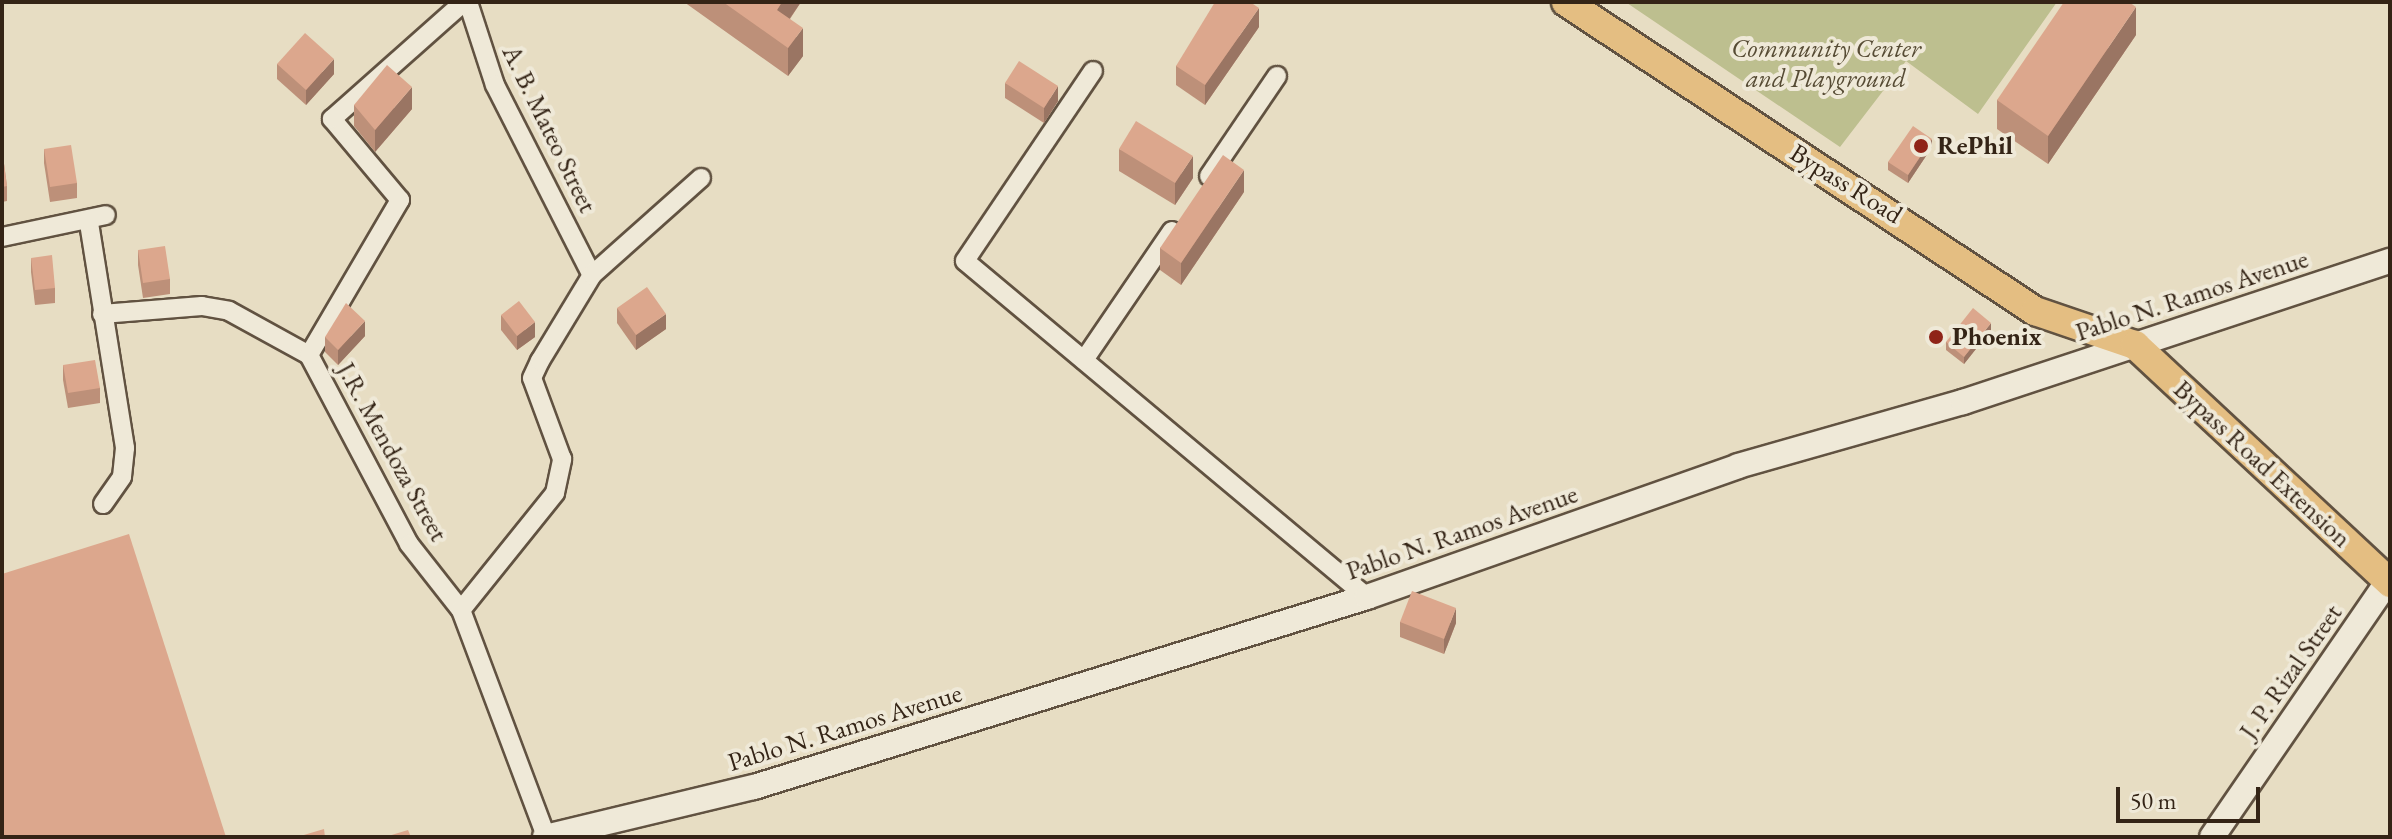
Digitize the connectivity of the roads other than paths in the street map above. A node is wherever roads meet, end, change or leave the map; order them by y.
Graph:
1 (466, 2) edge
2 (1566, 2) edge
3 (1093, 71) dead end
4 (1277, 76) dead end
5 (701, 178) dead end
6 (1198, 192) edge
7 (1180, 218) edge
8 (2, 237) edge
9 (2390, 261) edge
10 (592, 275) junction
11 (102, 314) junction
12 (2135, 345) junction
13 (309, 355) junction
14 (1084, 360) junction
15 (103, 504) dead end
16 (2389, 580) edge
17 (1367, 597) junction
18 (461, 610) junction
19 (546, 837) edge
20 (2212, 837) edge

1 - 10 street, A. B. Mateo Street
1 - 13 street
2 - 12 main road, Bypass Road
3 - 14 street
4 - 6 street
5 - 10 street
7 - 14 street
8 - 11 street
9 - 12 street, Pablo N. Ramos Avenue
10 - 18 street
11 - 13 street
11 - 15 street
12 - 16 main road, Bypass Road Extension
12 - 17 street, Pablo N. Ramos Avenue
13 - 18 street, J.R. Mendoza Street
14 - 17 street
16 - 20 street, J. P. Rizal Street
17 - 19 street, Pablo N. Ramos Avenue
18 - 19 street, J.R. Mendoza Street

